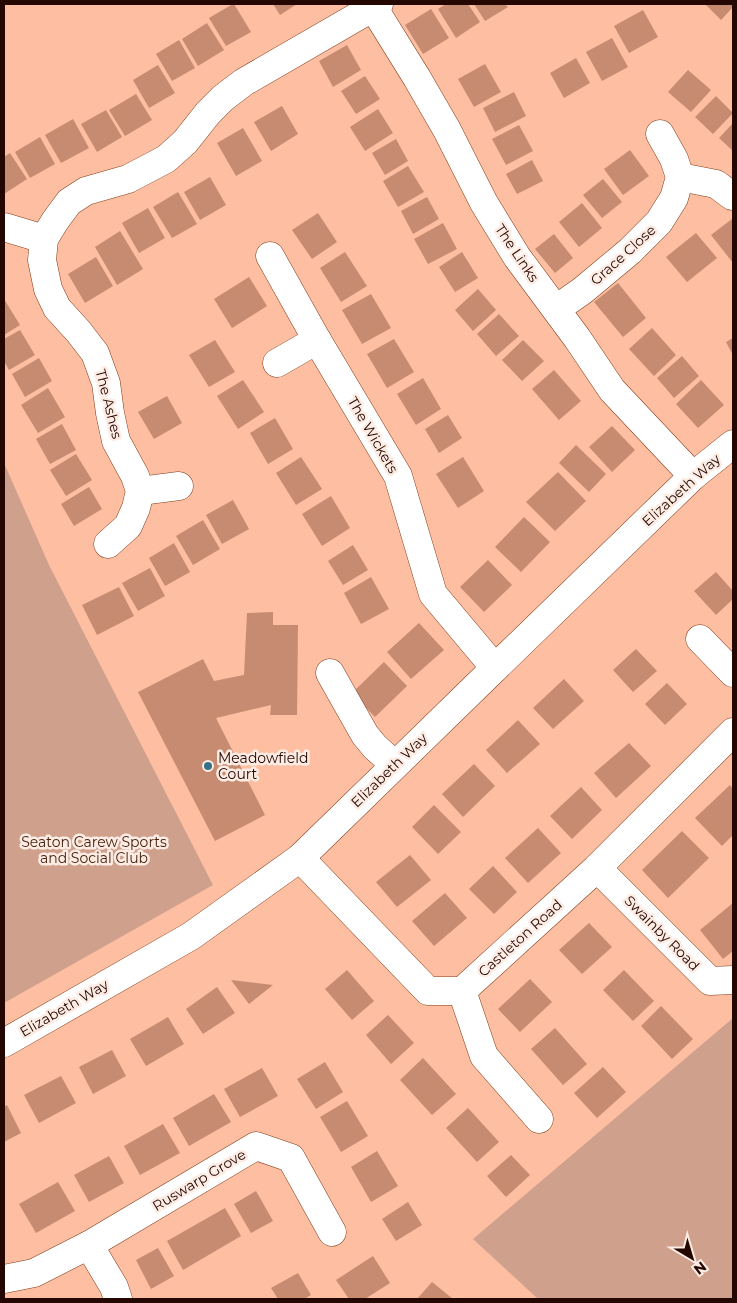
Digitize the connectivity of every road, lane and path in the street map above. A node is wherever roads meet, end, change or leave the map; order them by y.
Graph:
1 (376, 6) edge
2 (660, 134) dead end
3 (680, 177) junction
4 (732, 196) dead end
5 (4, 227) edge
6 (44, 239) junction
7 (270, 256) dead end
8 (556, 309) junction
9 (317, 340) junction
10 (277, 363) dead end
11 (733, 444) edge
12 (693, 476) junction
13 (178, 486) dead end
14 (140, 491) junction
15 (108, 544) dead end
16 (700, 639) dead end
17 (494, 668) junction
18 (330, 673) dead end
19 (733, 673) edge
20 (733, 732) edge
21 (395, 765) junction
22 (300, 858) junction
23 (597, 868) junction
24 (733, 980) edge
25 (462, 991) junction
26 (4, 1043) edge
27 (539, 1120) dead end
28 (332, 1232) dead end
29 (89, 1245) junction
30 (4, 1279) edge
31 (118, 1299) edge

1 - 6 street, The Ashes
1 - 8 street, The Links
2 - 3 street
3 - 4 street
3 - 8 street, Grace Close
5 - 6 street
6 - 14 street, The Ashes
7 - 9 street, The Wickets
8 - 12 street, The Links
9 - 10 street
9 - 17 street, The Wickets
11 - 12 street, Elizabeth Way
12 - 17 street, Elizabeth Way
13 - 14 street
14 - 15 street
16 - 19 street
17 - 21 street, Elizabeth Way
18 - 21 street
20 - 23 street, Castleton Road
21 - 22 street, Elizabeth Way
22 - 25 street
22 - 26 street, Elizabeth Way
23 - 24 street, Swainby Road
23 - 25 street, Castleton Road
25 - 27 street
28 - 29 street, Ruswarp Grove
29 - 30 street, Ruswarp Grove
29 - 31 street

